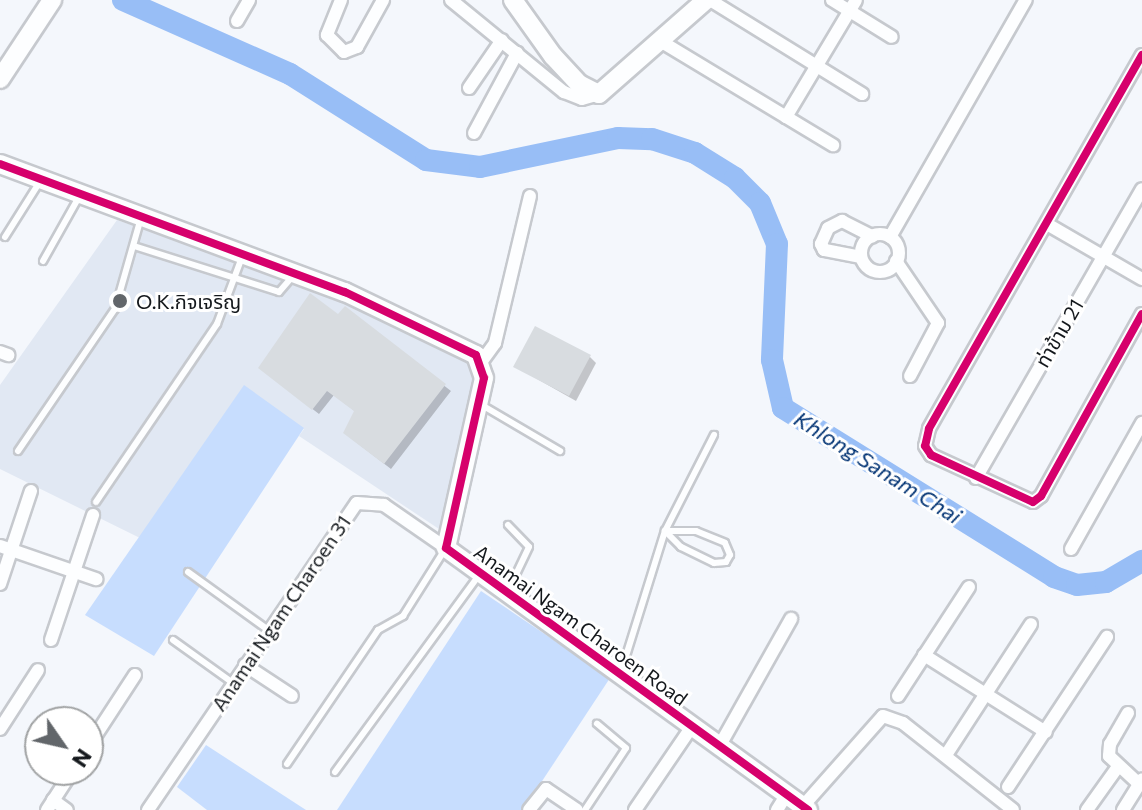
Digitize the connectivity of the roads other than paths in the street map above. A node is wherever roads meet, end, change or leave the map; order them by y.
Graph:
1 (52, 0) edge
2 (249, 0) edge
3 (341, 0) edge
4 (383, 0) edge
5 (451, 0) edge
6 (513, 0) edge
7 (708, 0) edge
8 (832, 0) edge
9 (1026, 0) edge
10 (853, 6) edge
11 (237, 21) dead end
12 (892, 37) dead end
13 (502, 40) junction
14 (662, 42) junction
15 (517, 53) junction
16 (1142, 55) edge
17 (816, 66) junction
18 (0, 79) edge
19 (469, 88) dead end
20 (599, 94) junction
21 (862, 94) dead end
22 (786, 117) junction
23 (474, 133) dead end
24 (833, 145) dead end
25 (0, 164) edge
26 (41, 180) junction
27 (1142, 189) edge
28 (80, 195) junction
29 (530, 196) dead end
30 (141, 218) junction
31 (1047, 224) junction
32 (872, 236) junction
33 (5, 237) dead end
34 (890, 237) junction
35 (134, 246) junction
36 (243, 254) junction
37 (1103, 256) junction
38 (861, 257) junction
39 (43, 261) dead end
40 (896, 261) junction
41 (296, 273) junction
42 (234, 278) junction
43 (1142, 279) edge
44 (1142, 314) edge
45 (482, 361) junction
46 (910, 376) dead end
47 (479, 404) junction
48 (1142, 423) edge
49 (714, 435) dead end
50 (18, 451) dead end
51 (560, 451) dead end
52 (976, 478) junction
53 (31, 491) dead end
54 (94, 508) joint
55 (508, 525) dead end
56 (665, 531) junction
57 (5, 548) edge
58 (446, 548) junction
59 (1071, 549) dead end
60 (72, 572) junction
61 (188, 572) dead end
62 (481, 572) junction
63 (96, 579) dead end
64 (0, 584) edge
65 (969, 587) dead end
66 (508, 591) junction
67 (791, 619) dead end
68 (1031, 624) dead end
69 (268, 630) junction
70 (1107, 637) dead end
71 (51, 640) dead end
72 (173, 640) dead end
73 (924, 655) junction
74 (245, 665) junction
75 (38, 670) dead end
76 (621, 672) junction
77 (135, 675) dead end
78 (233, 683) junction
79 (987, 694) junction
80 (292, 696) dead end
81 (898, 696) dead end
82 (1128, 713) dead end
83 (104, 722) edge
84 (597, 724) dead end
85 (693, 725) junction
86 (0, 729) edge
87 (1046, 732) junction
88 (720, 745) junction
89 (946, 755) junction
90 (287, 764) dead end
91 (1117, 768) junction
92 (335, 772) dead end
93 (1141, 782) edge
94 (62, 786) edge
95 (1008, 787) dead end
96 (782, 802) edge
97 (50, 805) edge
98 (806, 808) edge
99 (67, 810) edge
100 (148, 810) edge
101 (529, 810) edge
102 (577, 810) edge
103 (585, 810) edge
104 (635, 810) edge
105 (1013, 810) edge
106 (1087, 810) edge
107 (1123, 810) edge

1 - 18 street
2 - 11 street
3 - 4 street
5 - 13 street
6 - 20 street
7 - 14 street
7 - 17 street
8 - 10 street
9 - 34 street
10 - 12 street
10 - 17 street
13 - 15 street
13 - 19 street
14 - 20 street
14 - 22 street
15 - 20 street
15 - 23 street
16 - 31 street
17 - 21 street
17 - 22 street
22 - 24 street
25 - 26 street
26 - 28 street
26 - 33 lane
27 - 37 street, ท่าข้าม 21
28 - 30 street
28 - 39 lane
29 - 45 street
30 - 35 lane
30 - 36 street
31 - 37 street
31 - 52 street
32 - 34 street
32 - 38 street
32 - 38 street
34 - 40 street
35 - 42 lane
35 - 50 lane
36 - 41 street
36 - 42 lane
37 - 43 street
37 - 52 street, ท่าข้าม 21
38 - 40 street
40 - 46 street
41 - 42 lane
41 - 45 street
42 - 54 lane
44 - 52 street
45 - 47 street, Anamai Ngam Charoen Road
47 - 51 lane
47 - 58 street, Anamai Ngam Charoen Road
48 - 59 street
49 - 56 lane
53 - 57 street
54 - 60 street
55 - 66 lane
56 - 56 lane
56 - 76 lane
57 - 60 street
57 - 64 street
58 - 62 street, Anamai Ngam Charoen Road
58 - 69 street, Anamai Ngam Charoen 31
58 - 90 lane
60 - 63 street
60 - 71 street
61 - 69 lane
62 - 66 street, Anamai Ngam Charoen Road
62 - 92 lane
65 - 73 street
66 - 76 street, Anamai Ngam Charoen Road
67 - 88 street
68 - 79 street
69 - 74 street, Anamai Ngam Charoen 31
70 - 87 street
72 - 78 lane
73 - 79 street
73 - 81 street
74 - 78 street, Anamai Ngam Charoen 31
74 - 80 street
75 - 86 street
76 - 85 street, Anamai Ngam Charoen Road
77 - 83 street
78 - 100 street, Anamai Ngam Charoen 31
79 - 87 street
79 - 89 street
82 - 91 street
84 - 103 lane
85 - 88 street, Anamai Ngam Charoen Road
85 - 104 street
87 - 95 street
88 - 96 street, Anamai Ngam Charoen Road
89 - 98 street
89 - 105 street
91 - 93 street
91 - 106 street
93 - 107 street
94 - 97 street
96 - 98 street, Anamai Ngam Charoen Road
97 - 99 street
101 - 102 street

